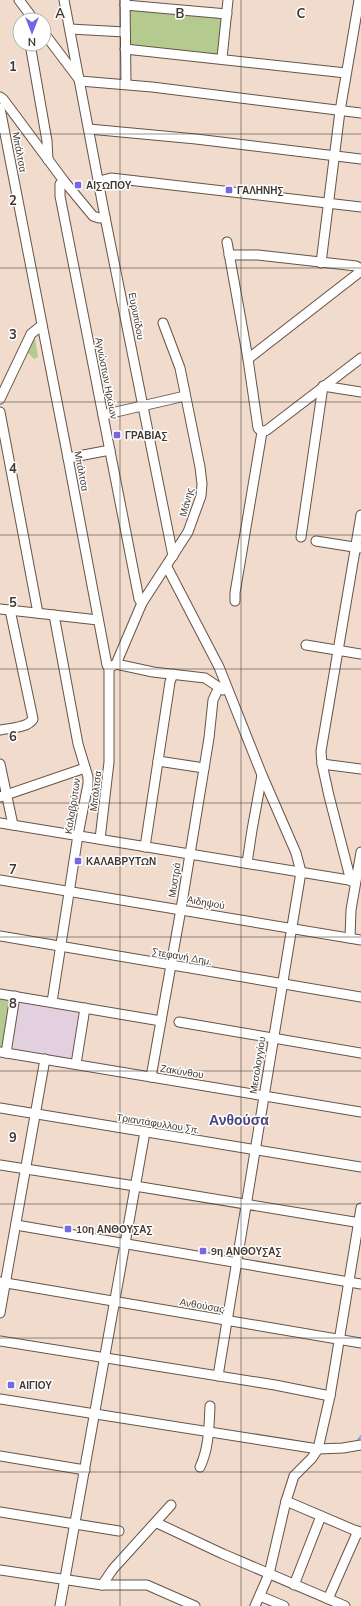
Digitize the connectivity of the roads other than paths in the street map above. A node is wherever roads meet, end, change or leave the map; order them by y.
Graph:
1 (19, 0) edge
2 (64, 0) edge
3 (228, 0) edge
4 (359, 0) edge
5 (125, 2) edge
6 (28, 12) edge
7 (227, 14) junction
8 (70, 29) junction
9 (125, 32) junction
10 (52, 44) edge
11 (125, 49) junction
12 (31, 52) edge
13 (222, 58) junction
14 (346, 73) junction
15 (80, 81) junction
16 (126, 84) junction
17 (0, 98) edge
18 (0, 108) edge
19 (340, 111) junction
20 (361, 113) edge
21 (89, 129) junction
22 (335, 156) junction
23 (361, 158) edge
24 (48, 160) junction
25 (64, 181) junction
26 (99, 181) junction
27 (329, 203) junction
28 (361, 207) edge
29 (105, 217) junction
30 (227, 242) dead end
31 (229, 255) junction
32 (321, 263) junction
33 (361, 270) edge
34 (163, 323) dead end
35 (42, 325) junction
36 (361, 358) edge
37 (248, 359) junction
38 (323, 386) junction
39 (361, 392) edge
40 (185, 396) junction
41 (0, 398) edge
42 (144, 406) junction
43 (0, 412) edge
44 (103, 415) junction
45 (262, 432) junction
46 (110, 450) junction
47 (68, 458) junction
48 (361, 515) edge
49 (301, 537) dead end
50 (316, 540) dead end
51 (358, 547) edge
52 (173, 556) junction
53 (167, 567) junction
54 (235, 601) dead end
55 (142, 603) junction
56 (0, 609) edge
57 (10, 610) junction
58 (38, 613) junction
59 (54, 615) junction
60 (98, 620) junction
61 (306, 645) dead end
62 (339, 650) junction
63 (361, 654) edge
64 (112, 666) junction
65 (173, 674) junction
66 (219, 687) junction
67 (228, 691) junction
68 (0, 730) edge
69 (158, 761) junction
70 (0, 764) edge
71 (322, 764) junction
72 (85, 768) junction
73 (204, 768) junction
74 (361, 769) edge
75 (262, 775) junction
76 (3, 795) edge
77 (0, 822) edge
78 (13, 825) junction
79 (78, 835) junction
80 (100, 839) junction
81 (145, 847) junction
82 (361, 852) edge
83 (190, 854) junction
84 (247, 863) junction
85 (301, 872) junction
86 (0, 880) edge
87 (353, 881) junction
88 (69, 891) junction
89 (181, 909) junction
90 (292, 928) junction
91 (0, 936) edge
92 (350, 938) junction
93 (361, 940) edge
94 (61, 946) junction
95 (171, 965) junction
96 (282, 984) junction
97 (0, 994) edge
98 (15, 996) junction
99 (361, 997) edge
100 (52, 1002) junction
101 (85, 1008) junction
102 (161, 1021) junction
103 (179, 1022) dead end
104 (273, 1038) junction
105 (3, 1052) edge
106 (361, 1054) edge
107 (45, 1059) junction
108 (76, 1064) junction
109 (151, 1077) junction
110 (264, 1096) junction
111 (0, 1108) edge
112 (361, 1112) edge
113 (36, 1114) junction
114 (145, 1132) junction
115 (255, 1149) junction
116 (0, 1165) edge
117 (361, 1167) edge
118 (25, 1170) junction
119 (135, 1186) junction
120 (246, 1204) junction
121 (361, 1208) edge
122 (360, 1223) edge
123 (16, 1226) junction
124 (125, 1243) junction
125 (236, 1262) junction
126 (3, 1282) edge
127 (349, 1282) junction
128 (361, 1284) edge
129 (115, 1301) junction
130 (0, 1313) edge
131 (227, 1321) junction
132 (339, 1340) junction
133 (0, 1341) edge
134 (361, 1343) edge
135 (105, 1358) junction
136 (218, 1376) junction
137 (330, 1396) junction
138 (0, 1398) edge
139 (210, 1406) dead end
140 (95, 1414) junction
141 (209, 1432) junction
142 (361, 1445) edge
143 (318, 1449) junction
144 (0, 1456) edge
145 (200, 1467) dead end
146 (85, 1470) junction
147 (286, 1501) junction
148 (171, 1505) dead end
149 (0, 1512) edge
150 (321, 1516) junction
151 (157, 1522) junction
152 (76, 1524) junction
153 (119, 1531) dead end
154 (360, 1532) edge
155 (0, 1570) edge
156 (269, 1574) junction
157 (65, 1578) junction
158 (102, 1585) junction
159 (294, 1585) junction
160 (260, 1596) junction
161 (328, 1598) junction
162 (60, 1606) edge
163 (195, 1606) edge
164 (255, 1606) edge
165 (284, 1606) edge
166 (345, 1606) edge

1 - 6 street
2 - 8 street, Ευρυπίδου
3 - 7 street
4 - 14 street
5 - 7 street
5 - 9 street
7 - 13 street
8 - 9 street
8 - 15 street, Ευρυπίδου
9 - 11 street
10 - 15 street
11 - 13 street
11 - 16 street
12 - 24 street
13 - 14 street
14 - 19 street
15 - 16 street
15 - 21 street, Ευρυπίδου
16 - 19 street
17 - 24 street
18 - 35 street, Μπάλτσα
19 - 20 street
19 - 22 street
21 - 22 street
21 - 26 street, Ευρυπίδου
22 - 23 street
22 - 27 street
24 - 25 street
25 - 29 street
25 - 44 street, Αγνώστων Ηρώων
26 - 27 street
26 - 29 street, Ευρυπίδου
27 - 28 street
27 - 32 street
29 - 42 street, Ευρυπίδου
30 - 31 street
31 - 32 street
31 - 37 street
32 - 33 street
33 - 37 street
34 - 40 street, Μάνης
35 - 41 street
35 - 47 street, Μπάλτσα
36 - 38 street
37 - 45 street
38 - 39 street
38 - 45 street
38 - 49 street
40 - 42 street
40 - 52 street, Μάνης
42 - 44 street
42 - 52 street, Ευρυπίδου
43 - 58 street
44 - 46 street, Αγνώστων Ηρώων
45 - 54 street
46 - 47 street
46 - 55 street, Αγνώστων Ηρώων
47 - 60 street, Μπάλτσα
48 - 51 street
50 - 51 street
51 - 62 street
52 - 53 street, Μάνης
53 - 55 street, Μάνης
53 - 67 street
55 - 64 street, Μάνης
56 - 57 street
57 - 58 street
57 - 68 street
58 - 59 street
59 - 60 street
59 - 72 street, Καλαβρύτων
60 - 64 street, Μπάλτσα
61 - 62 street
62 - 63 street
62 - 71 street
64 - 65 street
64 - 80 street, Μπάλτσα
65 - 66 street
65 - 69 street
66 - 67 street
66 - 73 street, Μυστρά
67 - 75 street
69 - 73 street
69 - 81 street
70 - 76 street
71 - 74 street
71 - 87 street
72 - 76 street
72 - 79 street, Καλαβρύτων
73 - 83 street, Μυστρά
75 - 84 street
75 - 85 street
76 - 78 street
77 - 78 street
78 - 79 street
79 - 80 street
79 - 88 street, Καλαβρύτων
80 - 81 street
81 - 83 street
82 - 87 street
83 - 84 street
83 - 89 street, Μυστρά
84 - 85 street
85 - 87 street
85 - 90 street, Μεσολογγίου
86 - 88 street, Αιδηψού
87 - 92 street
88 - 89 street, Αιδηψού
88 - 94 street, Καλαβρύτων
89 - 90 street, Αιδηψού
89 - 95 street, Μυστρά
90 - 92 street, Αιδηψού
90 - 96 street, Μεσολογγίου
91 - 94 street, Στεφανή Δημ.
92 - 93 street, Αιδηψού
94 - 95 street, Στεφανή Δημ.
94 - 100 street, Καλαβρύτων
95 - 96 street, Στεφανή Δημ.
95 - 102 street, Μυστρά
96 - 99 street, Στεφανή Δημ.
96 - 104 street, Μεσολογγίου
97 - 98 street
98 - 100 street
98 - 105 street
100 - 101 street
101 - 102 street
101 - 108 street
102 - 109 street, Μυστρά
103 - 104 street
104 - 106 street
104 - 110 street, Μεσολογγίου
105 - 107 street, Ζακύνθου
107 - 108 street, Ζακύνθου
107 - 113 street
108 - 109 street, Ζακύνθου
109 - 110 street, Ζακύνθου
110 - 112 street, Ζακύνθου
110 - 115 street, Μεσολογγίου
111 - 113 street, Τριαντάφυλλου Σπ.
113 - 114 street, Τριαντάφυλλου Σπ.
113 - 118 street
114 - 115 street, Τριαντάφυλλου Σπ.
114 - 119 street
115 - 117 street, Τριαντάφυλλου Σπ.
115 - 120 street, Μεσολογγίου
116 - 118 street
118 - 119 street
118 - 123 street
119 - 120 street
119 - 124 street
120 - 122 street
120 - 125 street, Μεσολογγίου
121 - 122 street
122 - 127 street
123 - 124 street
123 - 126 street
124 - 125 street
124 - 129 street
125 - 127 street
125 - 131 street, Ανθούσας
126 - 129 street, Ανθούσας
126 - 130 street
127 - 128 street
127 - 132 street
129 - 131 street, Ανθούσας
129 - 135 street
131 - 132 street
131 - 136 street
132 - 134 street
132 - 137 street
133 - 135 street
135 - 136 street
135 - 140 street
136 - 137 street
137 - 143 street
138 - 140 street
139 - 141 street
140 - 141 street
140 - 146 street
141 - 143 street
141 - 145 street
142 - 143 street
143 - 147 street
144 - 146 street
146 - 152 street
147 - 150 street
147 - 156 street
148 - 151 street
149 - 152 street
150 - 154 street
150 - 159 street
151 - 156 street
151 - 158 street
152 - 153 street
152 - 157 street
154 - 161 street
155 - 157 street
156 - 159 street
156 - 160 street
157 - 158 street
157 - 162 street
158 - 163 street
159 - 161 street
160 - 164 street
160 - 165 street
161 - 166 street

